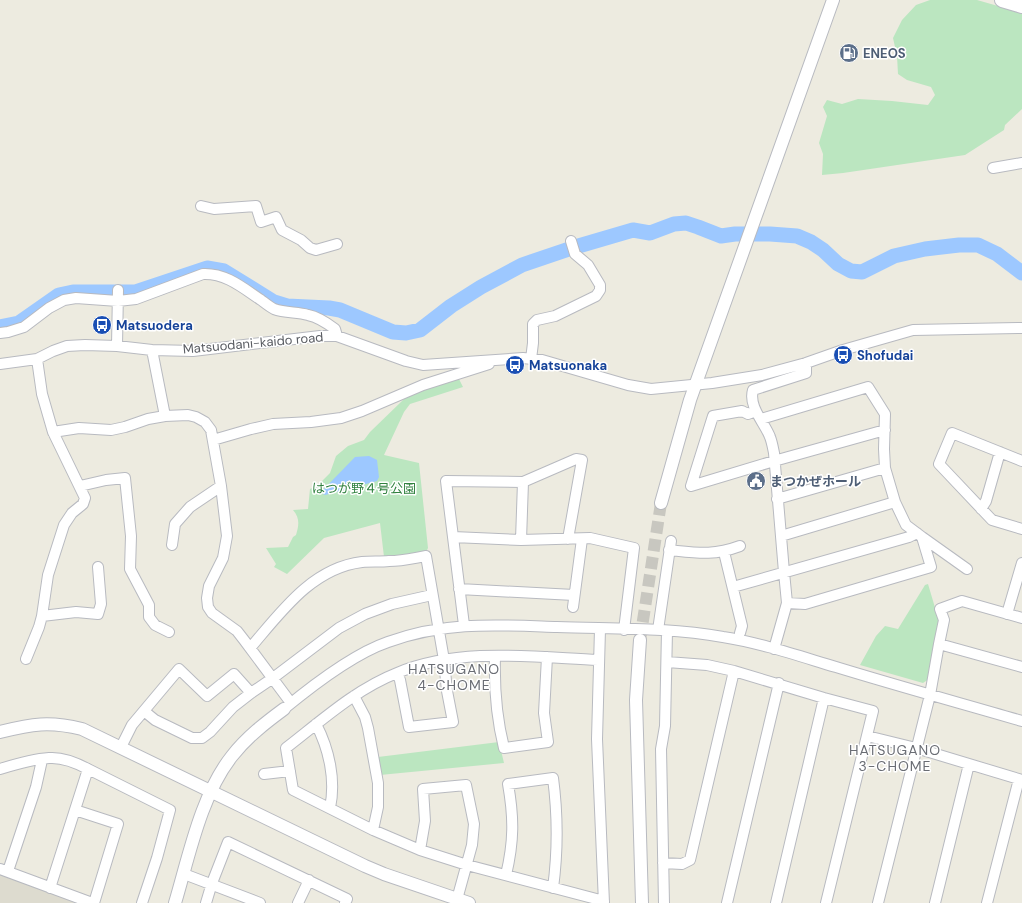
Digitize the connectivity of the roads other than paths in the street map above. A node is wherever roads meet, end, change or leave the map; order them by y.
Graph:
1 (833, 0) edge
2 (1022, 162) edge
3 (994, 168) dead end
4 (201, 206) dead end
5 (571, 241) dead end
6 (337, 244) dead end
7 (118, 295) junction
8 (1022, 328) edge
9 (0, 333) edge
10 (336, 336) junction
11 (117, 346) junction
12 (152, 350) junction
13 (38, 359) junction
14 (531, 359) junction
15 (505, 360) junction
16 (806, 363) junction
17 (0, 364) edge
18 (696, 385) junction
19 (758, 415) junction
20 (165, 416) junction
21 (885, 430) junction
22 (53, 432) junction
23 (213, 440) junction
24 (1000, 452) junction
25 (774, 461) junction
26 (1022, 461) edge
27 (885, 468) junction
28 (523, 482) junction
29 (80, 486) junction
30 (221, 486) junction
31 (777, 499) junction
32 (895, 502) junction
33 (662, 503) tunnel mouth
34 (981, 508) junction
35 (1022, 529) edge
36 (919, 535) junction
37 (782, 536) junction
38 (453, 537) junction
39 (582, 538) junction
40 (521, 540) junction
41 (568, 540) junction
42 (172, 544) dead end
43 (740, 546) dead end
44 (724, 552) junction
45 (1022, 563) edge
46 (98, 567) dead end
47 (967, 569) dead end
48 (784, 572) junction
49 (733, 587) junction
50 (458, 589) junction
51 (432, 595) junction
52 (574, 595) junction
53 (787, 603) junction
54 (573, 607) dead end
55 (1007, 614) junction
56 (42, 616) junction
57 (1022, 618) edge
58 (464, 625) junction
59 (438, 628) junction
60 (600, 629) junction
61 (624, 630) junction
62 (663, 630) junction
63 (169, 632) dead end
64 (740, 633) dead end
65 (640, 640) tunnel mouth
66 (939, 644) junction
67 (251, 647) junction
68 (774, 649) junction
69 (495, 656) junction
70 (547, 658) junction
71 (26, 659) dead end
72 (444, 660) junction
73 (598, 660) junction
74 (667, 662) junction
75 (1022, 668) edge
76 (734, 671) junction
77 (397, 672) junction
78 (273, 678) junction
79 (779, 683) junction
80 (251, 693) junction
81 (930, 695) junction
82 (354, 696) junction
83 (824, 698) junction
84 (288, 706) junction
85 (144, 711) junction
86 (1022, 721) edge
87 (316, 724) junction
88 (0, 732) edge
89 (867, 736) junction
90 (121, 748) junction
91 (916, 748) junction
92 (42, 760) junction
93 (969, 764) junction
94 (88, 768) junction
95 (0, 769) edge
96 (290, 770) junction
97 (264, 774) dead end
98 (1020, 779) edge
99 (210, 791) junction
100 (330, 808) junction
101 (75, 810) junction
102 (373, 830) junction
103 (420, 850) junction
104 (663, 863) junction
105 (467, 865) junction
106 (4, 870) edge
107 (184, 874) junction
108 (506, 875) junction
109 (309, 880) junction
110 (212, 883) junction
111 (50, 888) junction
112 (553, 888) junction
113 (457, 901) edge
114 (254, 902) edge
115 (604, 902) edge
116 (93, 903) edge
117 (142, 903) edge
118 (175, 903) edge
119 (206, 903) edge
120 (298, 903) edge
121 (346, 903) edge
122 (469, 903) edge
123 (642, 903) edge
124 (664, 903) edge
125 (727, 903) edge
126 (776, 903) edge
127 (826, 903) edge
128 (878, 903) edge
129 (935, 903) edge
130 (987, 903) edge

1 - 18 street
2 - 3 street
4 - 6 street
5 - 14 street
7 - 9 street
7 - 10 street
7 - 11 street
8 - 16 street, Matsuodani-kaido road
10 - 12 street, Matsuodani-kaido road
10 - 15 street, Matsuodani-kaido road
11 - 12 street, Matsuodani-kaido road
11 - 13 street, Matsuodani-kaido road
12 - 20 street
13 - 17 street, Matsuodani-kaido road
13 - 22 street
14 - 15 street, Matsuodani-kaido road
14 - 18 street, Matsuodani-kaido road
15 - 23 street
16 - 18 street, Matsuodani-kaido road
16 - 19 street
18 - 33 street
19 - 21 street
19 - 25 street
19 - 25 street
20 - 22 street
20 - 23 street
21 - 25 street
21 - 27 street
22 - 29 street
23 - 30 street
24 - 26 street
24 - 34 street
24 - 34 street
25 - 31 street
27 - 31 street
27 - 32 street
28 - 38 street
28 - 40 street
28 - 41 street
29 - 56 street
29 - 63 street
30 - 42 street
30 - 67 street
31 - 37 street
32 - 36 street
32 - 37 street
34 - 35 street
36 - 47 street
36 - 48 street
36 - 53 street
37 - 48 street
38 - 40 street
38 - 50 street
39 - 41 street
39 - 52 street
39 - 61 street
40 - 41 street
43 - 44 street
44 - 49 street
44 - 62 street
45 - 55 street
46 - 56 street
48 - 49 street
48 - 53 street
49 - 64 street
50 - 52 street
50 - 58 street
51 - 59 street
51 - 67 street
51 - 78 street
52 - 54 street
53 - 68 street
55 - 57 street
55 - 66 street
56 - 71 street
58 - 59 street
58 - 60 street
59 - 72 street
59 - 84 street
60 - 61 street
60 - 73 street
61 - 62 street
62 - 68 street
62 - 74 street
65 - 123 street
66 - 75 street
66 - 81 street
67 - 78 street
68 - 81 street
69 - 70 street
69 - 70 street
69 - 72 street
70 - 73 street
72 - 77 street
72 - 77 street
73 - 115 street
74 - 76 street
74 - 104 street
76 - 79 street
76 - 104 street
77 - 82 street
78 - 80 street
78 - 84 street
79 - 83 street
79 - 125 street
80 - 85 street
80 - 85 street
81 - 86 street
81 - 91 street
82 - 87 street
82 - 102 street
83 - 89 street
83 - 126 street
84 - 99 street
85 - 90 street
87 - 96 street
87 - 100 street
88 - 90 street
89 - 91 street
89 - 127 street
90 - 99 street
91 - 93 street
91 - 128 street
92 - 94 street
92 - 95 street
92 - 106 street
93 - 98 street
93 - 129 street
94 - 101 street
94 - 117 street
96 - 97 street
96 - 100 street
98 - 130 street
99 - 107 street
99 - 113 street
100 - 102 street
101 - 111 street
101 - 116 street
102 - 103 street
103 - 105 street
103 - 105 street
104 - 124 street
105 - 108 street
105 - 113 street
106 - 111 street
107 - 110 street
107 - 118 street
108 - 112 street
108 - 112 street
109 - 110 street
109 - 120 street
109 - 121 street
110 - 114 street
110 - 119 street
111 - 116 street
112 - 115 street
113 - 122 street

